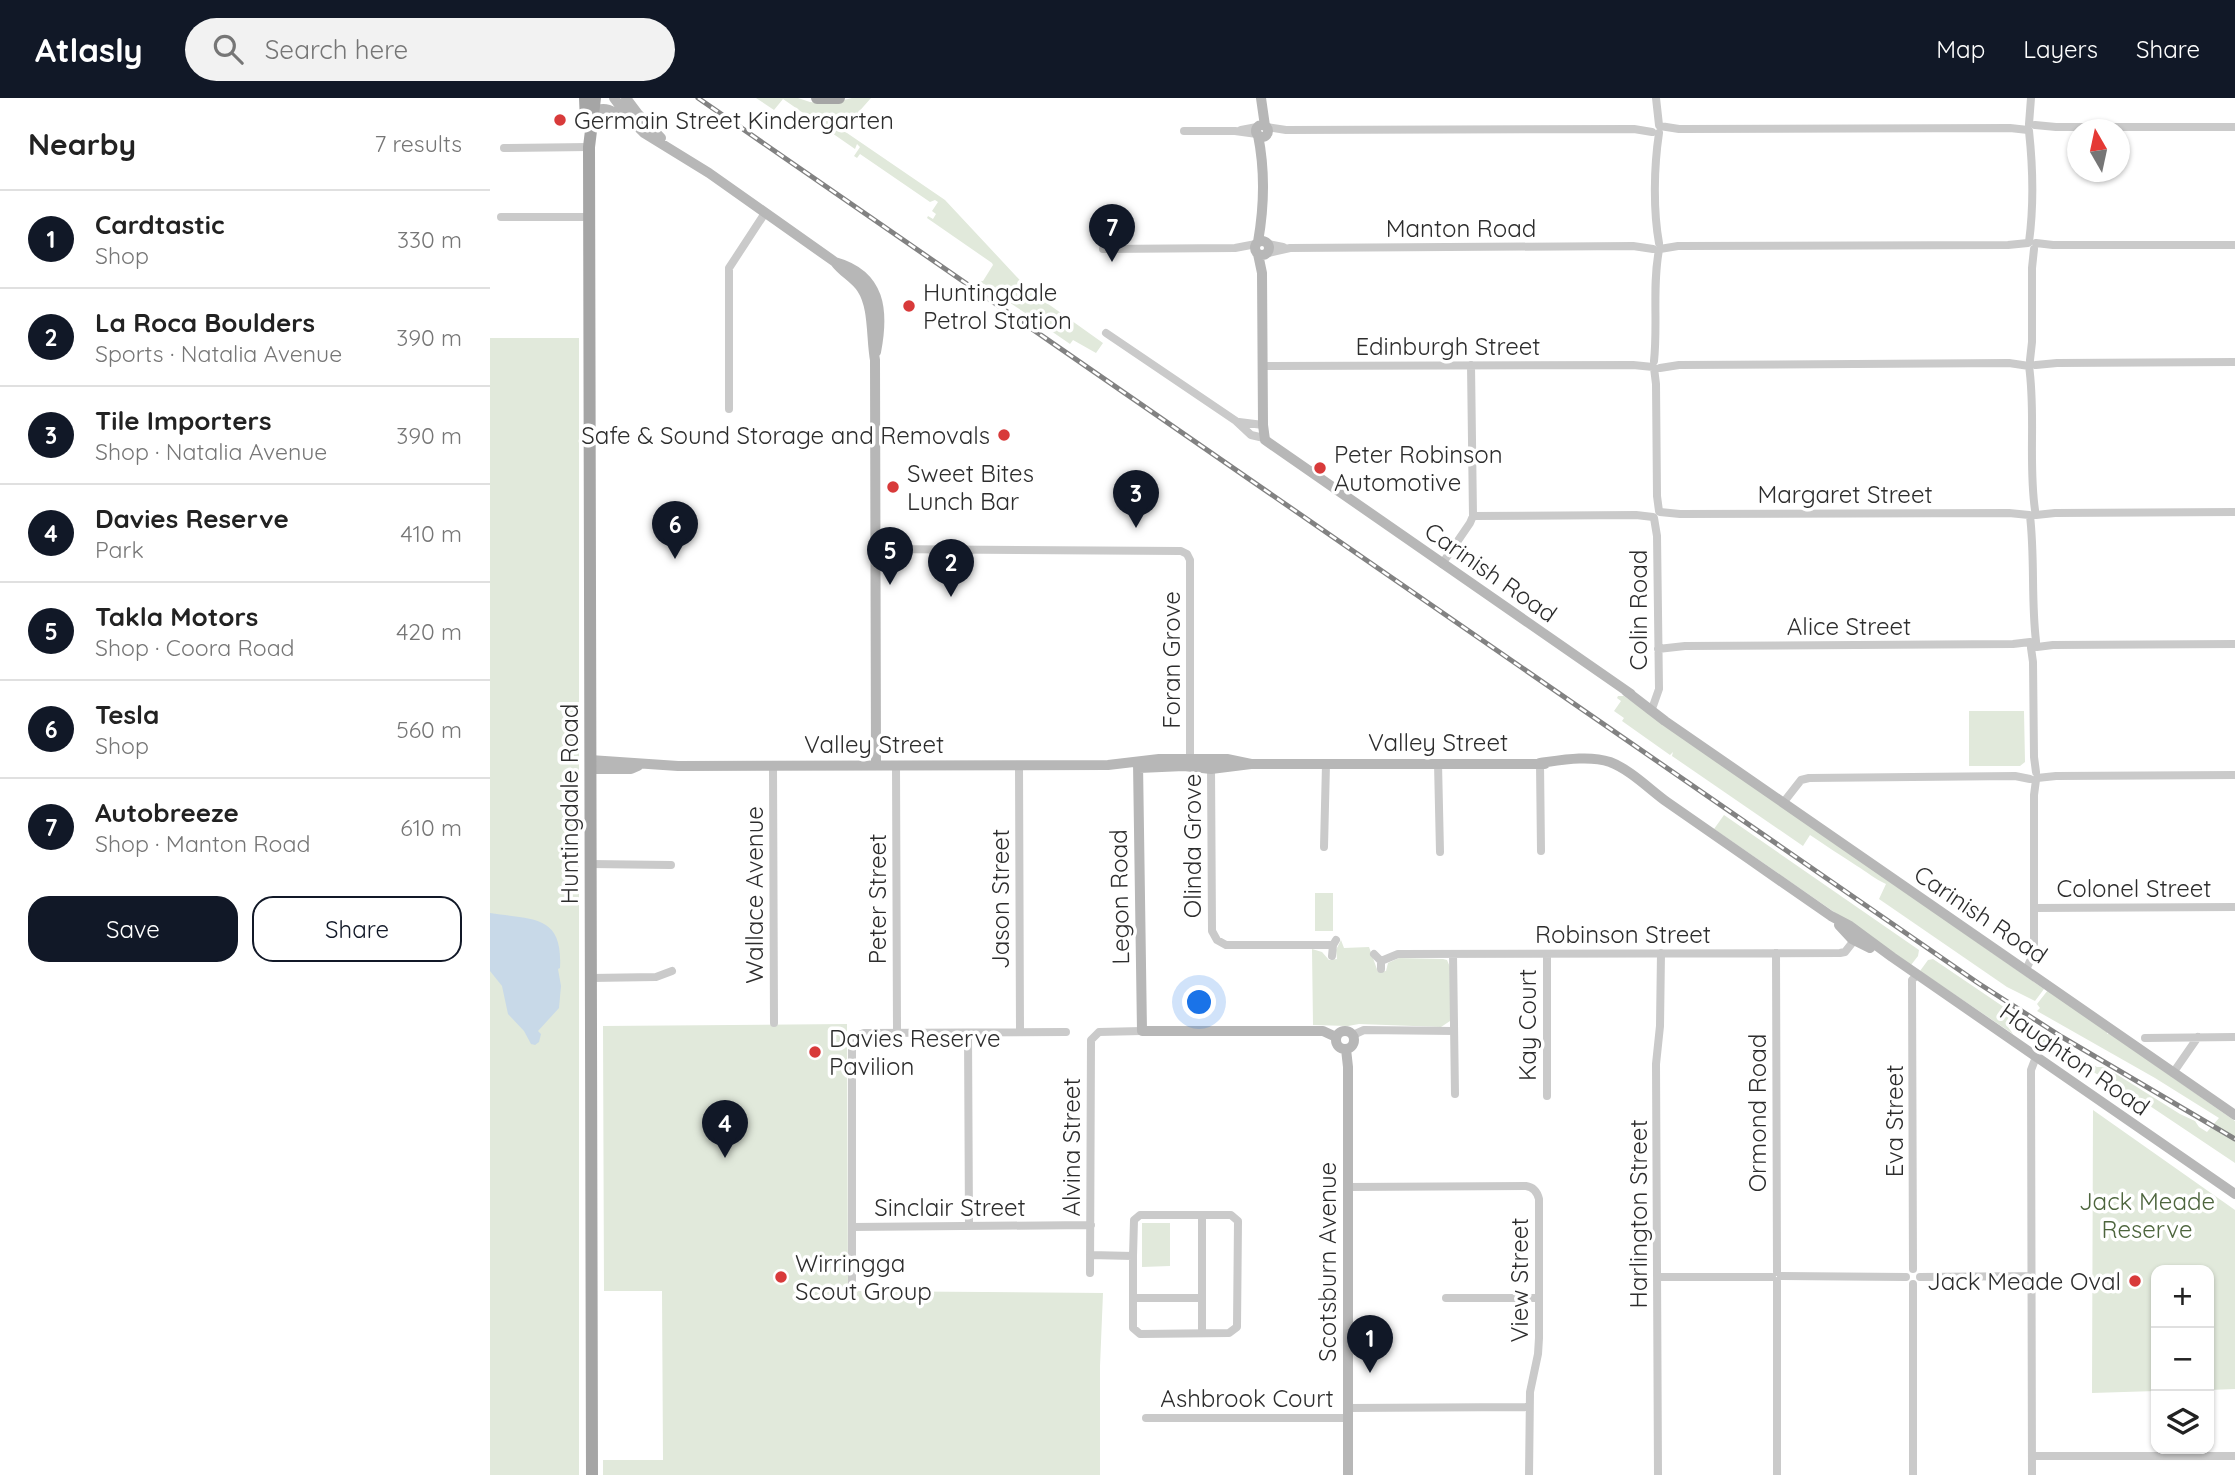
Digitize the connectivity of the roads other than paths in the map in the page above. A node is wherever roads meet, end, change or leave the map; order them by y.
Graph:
1 (585, 98) edge
2 (594, 98) edge
3 (614, 98) edge
4 (626, 98) edge
5 (817, 98) edge
6 (839, 98) edge
7 (1261, 102) edge
8 (1656, 102) edge
9 (2031, 103) edge
10 (593, 113) junction
11 (2235, 127) edge
12 (2031, 128) junction
13 (1656, 129) junction
14 (641, 131) junction
15 (1184, 131) dead end
16 (1262, 131) junction
17 (589, 132) junction
18 (589, 147) junction
19 (504, 148) dead end
20 (673, 149) junction
21 (765, 213) junction
22 (501, 217) dead end
23 (589, 217) junction
24 (2032, 245) junction
25 (2235, 245) edge
26 (1656, 246) junction
27 (1262, 248) junction
28 (1103, 249) dead end
29 (1106, 333) dead end
30 (2235, 362) edge
31 (2033, 363) junction
32 (1471, 365) junction
33 (1657, 365) junction
34 (1262, 366) junction
35 (729, 409) dead end
36 (1236, 421) junction
37 (1263, 425) junction
38 (1264, 438) junction
39 (2235, 512) edge
40 (2033, 513) junction
41 (1657, 514) junction
42 (1473, 516) junction
43 (876, 549) junction
44 (1442, 564) junction
45 (2033, 644) junction
46 (2235, 644) edge
47 (1658, 645) junction
48 (1648, 706) junction
49 (1190, 763) junction
50 (1438, 763) junction
51 (1540, 763) junction
52 (1211, 764) junction
53 (1326, 764) junction
54 (1603, 764) joint
55 (590, 765) junction
56 (876, 765) junction
57 (896, 765) junction
58 (1019, 765) junction
59 (1138, 765) junction
60 (773, 766) junction
61 (2235, 775) edge
62 (2034, 776) junction
63 (1783, 803) junction
64 (1324, 847) dead end
65 (1541, 851) dead end
66 (1440, 852) dead end
67 (590, 864) junction
68 (671, 865) dead end
69 (2235, 907) edge
70 (2034, 908) junction
71 (1856, 937) junction
72 (1661, 953) junction
73 (1776, 953) junction
74 (1453, 954) junction
75 (1547, 954) junction
76 (1332, 956) dead end
77 (1379, 961) dead end
78 (2022, 967) junction
79 (672, 971) dead end
80 (1917, 975) junction
81 (591, 978) junction
82 (774, 1023) dead end
83 (1142, 1031) junction
84 (1454, 1031) junction
85 (897, 1032) junction
86 (1020, 1032) junction
87 (1066, 1032) dead end
88 (968, 1033) junction
89 (1353, 1035) junction
90 (1336, 1037) junction
91 (2198, 1037) junction
92 (2235, 1037) edge
93 (2145, 1038) dead end
94 (1346, 1049) junction
95 (2036, 1057) junction
96 (2173, 1073) junction
97 (1455, 1094) dead end
98 (1547, 1096) dead end
99 (2235, 1115) edge
100 (1348, 1186) junction
101 (2235, 1194) edge
102 (1202, 1215) junction
103 (1091, 1225) junction
104 (969, 1226) junction
105 (852, 1227) junction
106 (1090, 1255) junction
107 (1133, 1256) junction
108 (1913, 1269) junction
109 (1090, 1273) dead end
110 (2032, 1276) junction
111 (1658, 1277) junction
112 (1777, 1277) junction
113 (1906, 1277) junction
114 (1920, 1277) junction
115 (1913, 1284) junction
116 (852, 1286) dead end
117 (1133, 1298) junction
118 (1202, 1298) junction
119 (1446, 1298) dead end
120 (1539, 1298) junction
121 (1202, 1334) junction
122 (1529, 1407) junction
123 (1348, 1413) junction
124 (1146, 1418) dead end
125 (2033, 1456) junction
126 (2235, 1456) edge
127 (592, 1475) edge
128 (1348, 1475) edge
129 (1529, 1475) edge
130 (1658, 1475) edge
131 (1777, 1475) edge
132 (1913, 1475) edge
133 (2032, 1475) edge

1 - 17 main road, Huntingdale Road
2 - 10 main road, Huntingdale Road
3 - 14 street
4 - 20 street
5 - 6 main road
7 - 16 street
8 - 13 street, Colin Road
9 - 12 street
10 - 14 street
10 - 17 main road, Huntingdale Road
11 - 12 street
12 - 13 street
12 - 24 street
13 - 16 street
13 - 26 street, Colin Road
14 - 20 street
15 - 16 street
16 - 27 street
17 - 18 main road, Huntingdale Road
18 - 19 street
18 - 23 main road, Huntingdale Road
20 - 21 street
21 - 35 street
21 - 43 street
22 - 23 street
23 - 55 main road, Huntingdale Road
24 - 25 street, Manton Road
24 - 26 street, Manton Road
24 - 31 street
26 - 27 street, Manton Road
26 - 33 street, Colin Road
27 - 28 street, Manton Road
27 - 34 street
29 - 36 street, Carinish Road
30 - 31 street, Edinburgh Street
31 - 33 street, Edinburgh Street
31 - 40 street
32 - 33 street, Edinburgh Street
32 - 34 street, Edinburgh Street
32 - 42 street
33 - 41 street, Colin Road
34 - 37 street
36 - 37 street, Carinish Road
36 - 38 street, Carinish Road
37 - 38 street
38 - 44 street, Carinish Road
39 - 40 street, Margaret Street
40 - 41 street, Margaret Street
40 - 45 street
41 - 42 street, Margaret Street
41 - 47 street, Colin Road
42 - 44 street
43 - 49 street, Foran Grove
43 - 56 street
44 - 48 street, Carinish Road
45 - 46 street, Alice Street
45 - 47 street, Alice Street
45 - 62 street
47 - 48 street, Colin Road
48 - 63 street, Carinish Road
49 - 52 street, Valley Street
49 - 59 street, Valley Street
50 - 51 street, Valley Street
50 - 53 street, Valley Street
50 - 66 street
51 - 54 street, Valley Street
51 - 65 street
52 - 53 street, Valley Street
52 - 76 street, Olinda Grove
53 - 64 street
54 - 71 street, Haughton Road
55 - 60 street, Valley Street
55 - 67 main road, Huntingdale Road
56 - 57 street, Valley Street
56 - 60 street, Valley Street
57 - 58 street, Valley Street
57 - 85 street, Peter Street
58 - 59 street, Valley Street
58 - 86 street, Jason Street
59 - 83 street, Legon Road
60 - 82 street, Wallace Avenue
61 - 62 street
62 - 63 street
62 - 70 street
63 - 78 street, Carinish Road
67 - 68 street
67 - 81 main road, Huntingdale Road
69 - 70 street, Colonel Street
70 - 78 street
71 - 73 street, Robinson Street
71 - 80 street, Haughton Road
72 - 73 street, Robinson Street
72 - 75 street, Robinson Street
72 - 111 street, Harlington Street
73 - 112 street, Ormond Road
74 - 75 street, Robinson Street
74 - 77 street, Robinson Street
74 - 84 street
75 - 98 street, Kay Court
78 - 96 street, Carinish Road
79 - 81 street
80 - 95 street, Haughton Road
80 - 108 street, Eva Street
81 - 127 main road, Huntingdale Road
83 - 90 street
83 - 103 street, Alvina Street
84 - 89 street
84 - 97 street
85 - 88 street
85 - 105 street
86 - 87 street
86 - 88 street
88 - 104 street
89 - 90 street
89 - 94 street
90 - 94 street
91 - 92 street
91 - 93 street
91 - 96 street
94 - 100 street, Scotsburn Avenue
95 - 101 street, Haughton Road
95 - 110 street
96 - 99 street, Carinish Road
100 - 120 street, View Street
100 - 123 street, Scotsburn Avenue
102 - 107 street
102 - 118 street
102 - 121 street
103 - 104 street, Sinclair Street
103 - 106 street, Alvina Street
104 - 105 street, Sinclair Street
105 - 116 street
106 - 107 street
106 - 109 street, Alvina Street
107 - 117 street
108 - 113 street
108 - 114 street
110 - 114 street
110 - 125 street
111 - 112 street
111 - 130 street, Harlington Street
112 - 113 street
112 - 131 street, Ormond Road
113 - 115 street
114 - 115 street
115 - 132 street
117 - 118 street
117 - 121 street
118 - 121 street
119 - 120 street
120 - 122 street, View Street
122 - 123 street, Ashbrook Court
122 - 129 street, View Street
123 - 124 street, Ashbrook Court
123 - 128 street, Scotsburn Avenue
125 - 126 street
125 - 133 street

